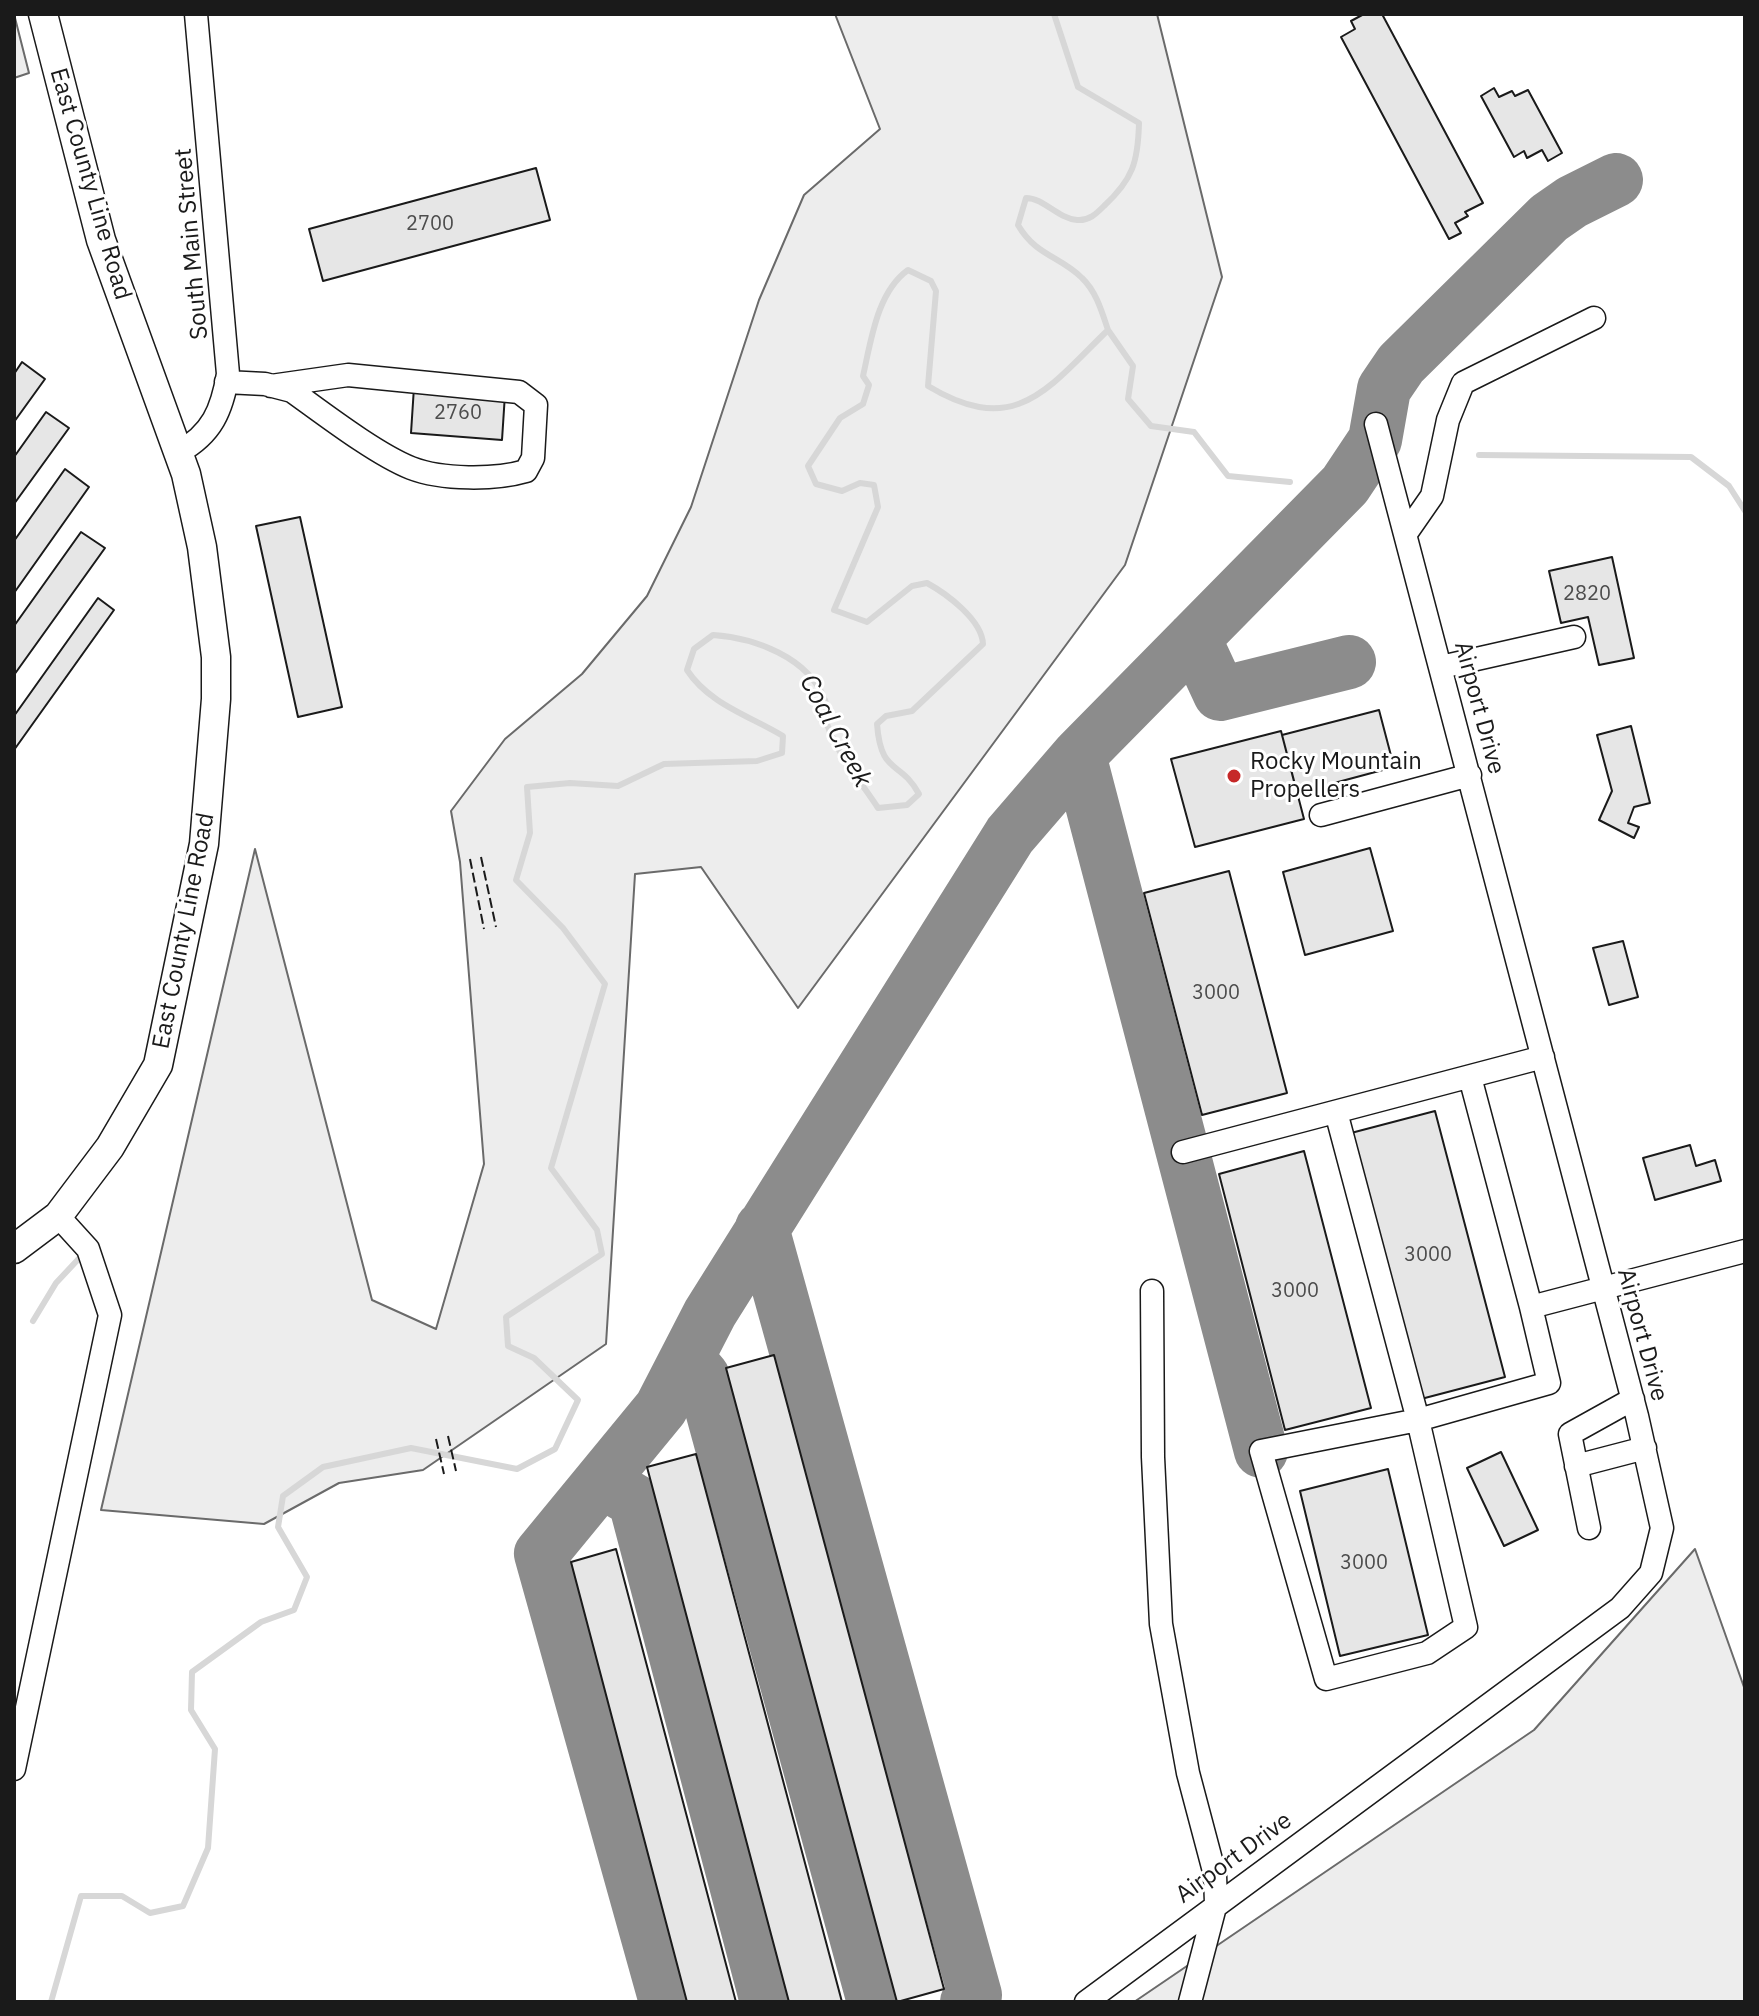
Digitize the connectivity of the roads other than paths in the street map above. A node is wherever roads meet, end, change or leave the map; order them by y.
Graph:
1 (43, 14) edge
2 (196, 14) edge
3 (1594, 318) dead end
4 (226, 382) junction
5 (271, 386) junction
6 (1376, 424) dead end
7 (179, 452) junction
8 (1407, 532) junction
9 (1574, 637) dead end
10 (1441, 667) junction
11 (1470, 775) junction
12 (1321, 815) dead end
13 (1543, 1057) junction
14 (1470, 1077) junction
15 (1336, 1112) junction
16 (1183, 1152) dead end
17 (58, 1216) junction
18 (14, 1249) edge
19 (1745, 1251) edge
20 (1603, 1289) junction
21 (1152, 1291) dead end
22 (1531, 1307) junction
23 (1633, 1399) junction
24 (1418, 1420) junction
25 (1645, 1448) junction
26 (1576, 1466) junction
27 (1589, 1528) dead end
28 (14, 1769) edge
29 (1216, 1903) junction
30 (1086, 2002) edge
31 (1190, 2002) edge

1 - 7 main road, East County Line Road
2 - 4 street, South Main Street
3 - 8 street
4 - 5 street
4 - 7 street, South Main Street
5 - 5 street
6 - 8 street, Airport Drive
7 - 17 main road, East County Line Road
8 - 10 street, Airport Drive
9 - 10 street
10 - 11 street, Airport Drive
11 - 12 street
11 - 13 street, Airport Drive
13 - 14 street
13 - 20 street, Airport Drive
14 - 15 street
14 - 22 street
15 - 16 street
15 - 24 street
17 - 18 main road, East County Line Road
17 - 28 street
19 - 20 street
20 - 22 street
20 - 23 street, Airport Drive
21 - 29 street
22 - 24 street
23 - 25 street, Airport Drive
23 - 26 street
24 - 24 street
25 - 26 street
25 - 29 street, Airport Drive
26 - 27 street
29 - 30 street, Airport Drive
29 - 31 street

